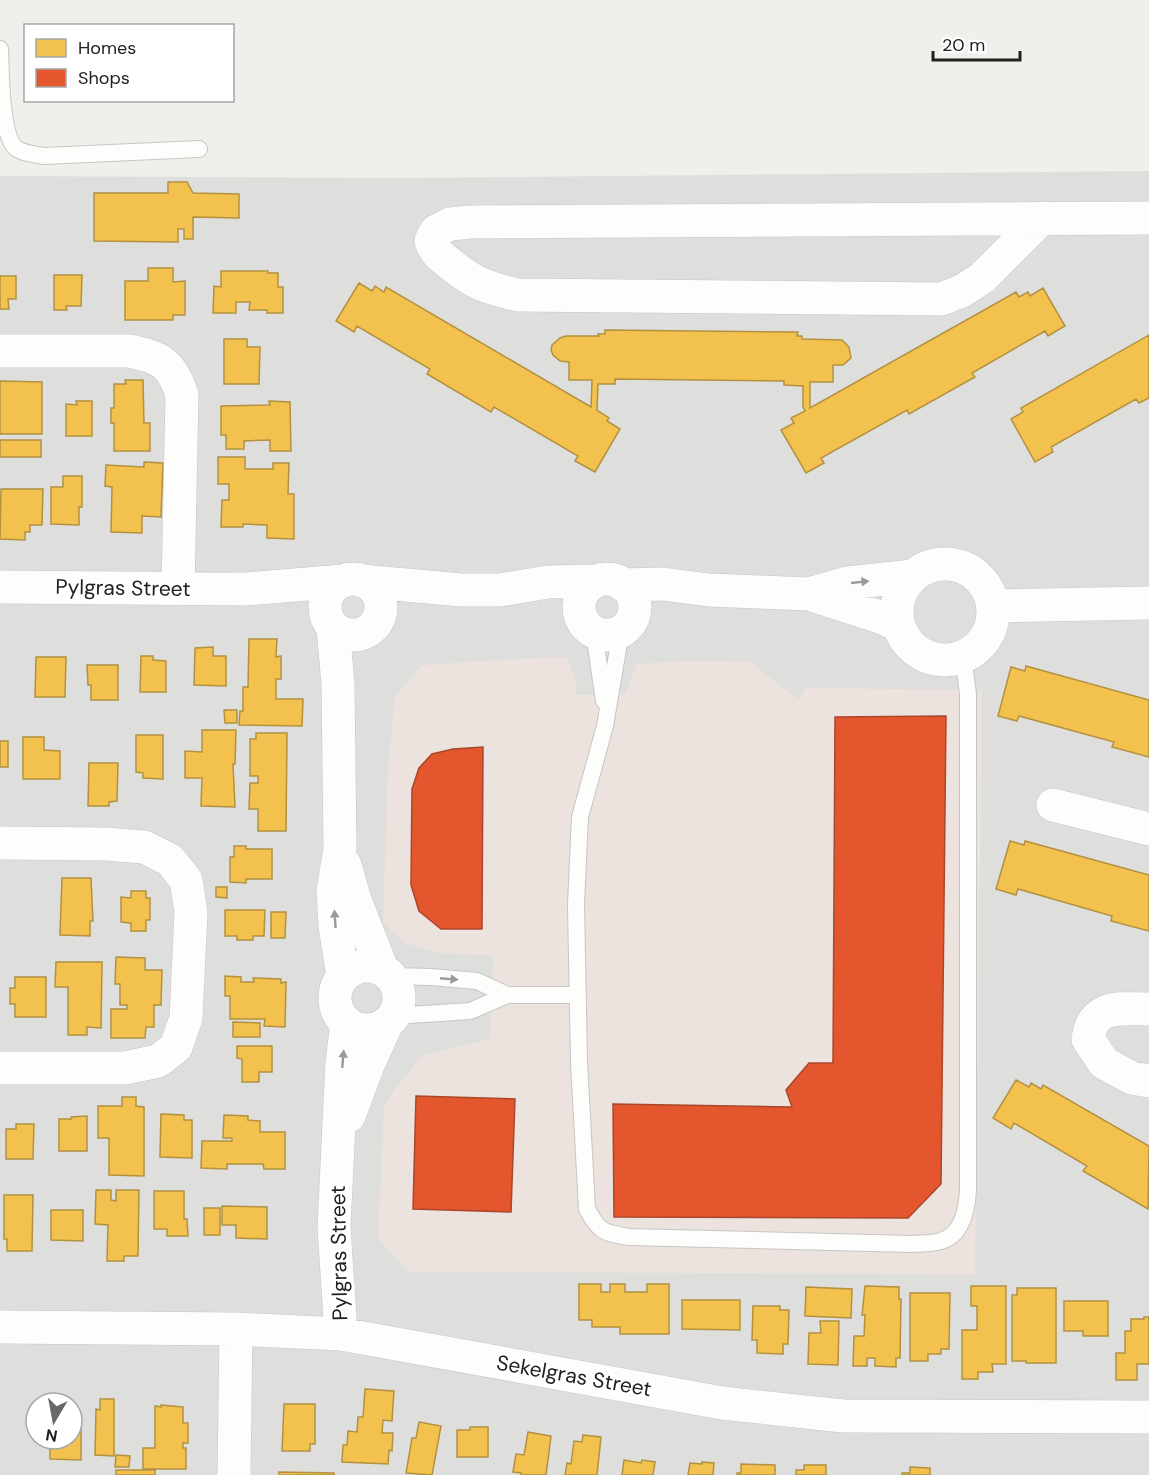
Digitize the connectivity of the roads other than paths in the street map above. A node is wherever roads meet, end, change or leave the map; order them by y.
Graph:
1 (0, 50) edge
2 (199, 149) dead end
3 (1042, 218) junction
4 (1149, 218) edge
5 (0, 351) edge
6 (913, 576) junction
7 (352, 581) junction
8 (610, 583) junction
9 (0, 586) edge
10 (178, 589) junction
11 (246, 589) junction
12 (461, 590) junction
13 (500, 590) junction
14 (709, 590) junction
15 (809, 594) junction
16 (1149, 603) edge
17 (993, 606) junction
18 (331, 623) junction
19 (899, 626) junction
20 (606, 627) junction
21 (371, 628) junction
22 (963, 656) junction
23 (338, 684) junction
24 (606, 717) junction
25 (1053, 805) dead end
26 (1149, 829) edge
27 (0, 843) edge
28 (340, 849) junction
29 (386, 973) junction
30 (343, 977) junction
31 (507, 995) junction
32 (579, 995) junction
33 (1149, 1009) edge
34 (391, 1020) junction
35 (347, 1023) junction
36 (0, 1068) edge
37 (1149, 1082) edge
38 (339, 1137) junction
39 (0, 1327) edge
40 (236, 1329) junction
41 (341, 1334) junction
42 (1149, 1417) edge
43 (234, 1475) edge

1 - 2 lane
3 - 3 street
3 - 4 street
5 - 10 street
15 -> 6 street, Pylgras Street
6 - 17 street
6 - 19 street
7 - 11 street, Pylgras Street
7 - 12 street, Pylgras Street
7 - 18 street
7 - 21 street
8 - 13 street, Pylgras Street
8 - 14 street, Pylgras Street
8 - 20 street
8 - 20 street
9 - 10 street, Pylgras Street
10 - 11 street, Pylgras Street
11 - 18 street, Pylgras Street
12 - 13 street, Pylgras Street
12 - 21 street, Pylgras Street
13 - 20 street, Pylgras Street
14 - 15 street, Pylgras Street
14 - 20 street, Pylgras Street
15 - 19 street, Pylgras Street
16 - 17 street
17 - 22 street
18 - 21 street
18 - 23 street
19 - 22 street
20 - 24 lane
20 - 24 lane
21 - 23 street
22 - 32 lane
23 - 28 street
24 - 32 lane
25 - 26 street
27 - 36 street
28 - 29 street
30 -> 28 street
29 - 30 street
29 -> 31 lane
29 - 34 street
30 - 35 street
31 - 32 lane
31 - 34 lane
33 - 37 street
34 - 35 street
34 - 38 street, Pylgras Street
38 -> 35 street, Pylgras Street
38 - 41 street, Pylgras Street
39 - 40 street, Sekelgras Street
40 - 41 street, Sekelgras Street
40 - 43 street
41 - 42 street, Sekelgras Street

